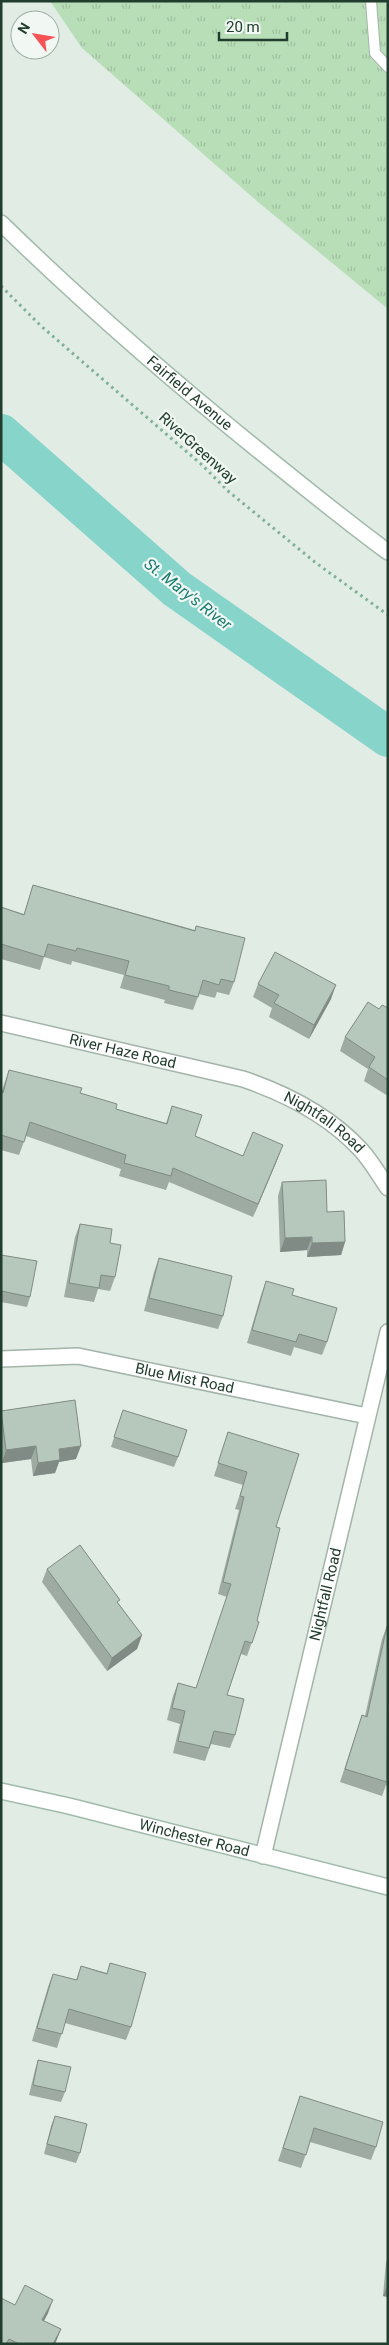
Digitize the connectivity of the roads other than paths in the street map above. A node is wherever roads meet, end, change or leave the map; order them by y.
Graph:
1 (371, 1) edge
2 (388, 67) edge
3 (1, 224) edge
4 (388, 552) edge
5 (1, 1023) edge
6 (243, 1079) joint
7 (388, 1188) edge
8 (388, 1332) edge
9 (1, 1359) edge
10 (367, 1416) junction
11 (1, 1791) edge
12 (263, 1856) junction
13 (388, 1886) edge

1 - 2 lane
3 - 4 street, Fairfield Avenue
5 - 6 street, River Haze Road
6 - 7 street, Nightfall Road
8 - 10 street, Nightfall Road
9 - 10 street, Blue Mist Road
10 - 12 street, Nightfall Road
11 - 12 street, Winchester Road
12 - 13 street, Winchester Road

